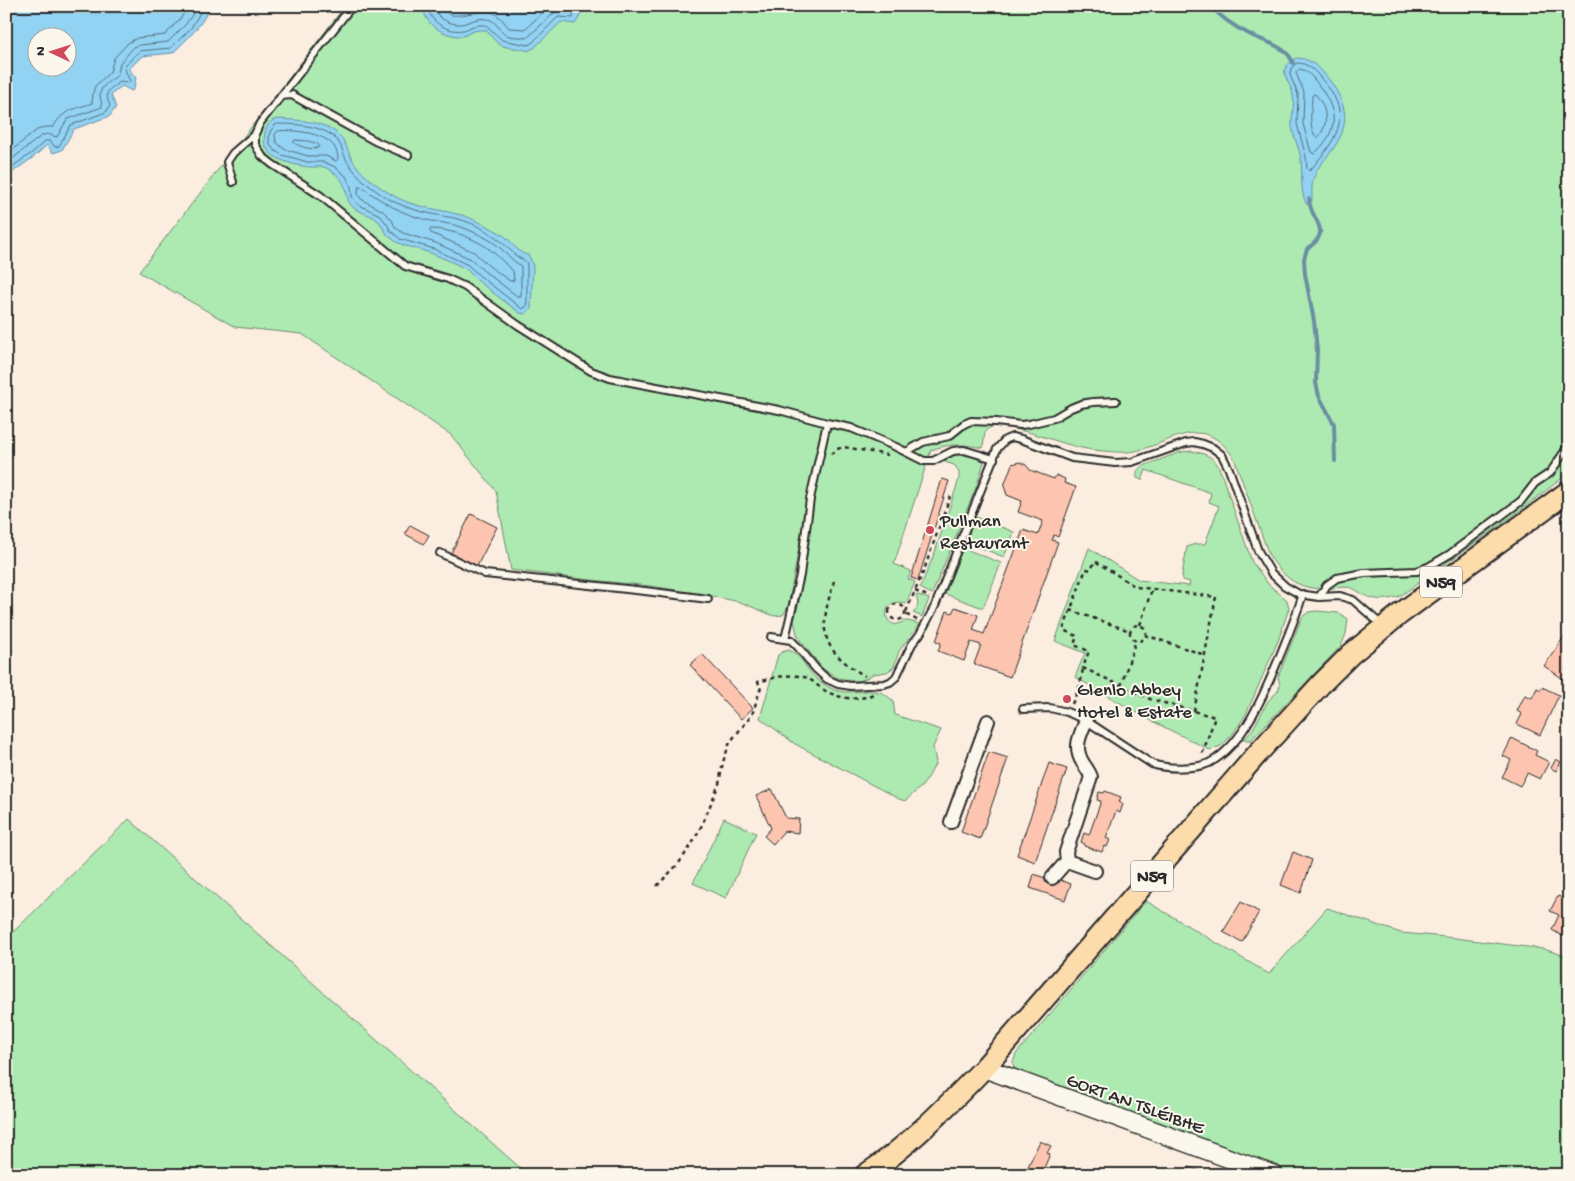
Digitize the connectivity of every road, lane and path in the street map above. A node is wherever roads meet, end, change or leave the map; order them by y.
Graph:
1 (352, 6) edge
2 (281, 96) junction
3 (255, 134) junction
4 (408, 155) dead end
5 (233, 182) dead end
6 (1116, 401) dead end
7 (827, 423) junction
8 (1569, 445) edge
9 (906, 452) junction
10 (994, 458) junction
11 (818, 463) junction
12 (1569, 491) edge
13 (951, 494) dead end
14 (440, 553) dead end
15 (834, 582) dead end
16 (1152, 589) junction
17 (915, 591) junction
18 (1303, 594) junction
19 (1319, 597) junction
20 (708, 599) dead end
21 (937, 600) junction
22 (1070, 610) junction
23 (905, 614) junction
24 (925, 624) junction
25 (1140, 625) junction
26 (1384, 627) junction
27 (1130, 630) junction
28 (1145, 635) junction
29 (771, 637) dead end
30 (785, 639) junction
31 (1136, 640) junction
32 (1205, 655) junction
33 (1083, 668) junction
34 (758, 682) dead end
35 (878, 683) junction
36 (1121, 686) junction
37 (1023, 709) dead end
38 (1194, 711) junction
39 (1068, 712) junction
40 (988, 721) dead end
41 (1086, 721) junction
42 (1203, 764) junction
43 (951, 822) dead end
44 (1067, 861) junction
45 (1095, 870) dead end
46 (1052, 878) dead end
47 (657, 886) dead end
48 (984, 1068) junction
49 (865, 1175) edge
50 (1274, 1175) edge

1 - 2 lane
2 - 3 lane
2 - 4 lane
3 - 5 lane
3 - 7 lane
6 - 9 lane
7 - 9 lane
7 - 11 lane
8 - 19 lane
9 - 10 lane
9 - 11 path
10 - 18 lane
10 - 21 lane
11 - 30 lane
12 - 26 main road, N59
13 - 17 path
14 - 20 lane
15 - 35 path
16 - 22 path
16 - 25 path
16 - 32 path
17 - 21 path
17 - 23 path
18 - 19 lane
18 - 42 lane
19 - 26 lane
21 - 24 lane
22 - 27 path
22 - 33 path
23 - 23 path
23 - 24 path
24 - 35 lane
25 - 27 path
25 - 28 path
26 - 48 main road, N59
27 - 31 path
28 - 31 path
28 - 32 path
29 - 30 lane
30 - 35 lane
31 - 36 path
32 - 38 path
33 - 36 path
33 - 39 path
34 - 47 path
36 - 38 path
37 - 39 lane
38 - 42 path
39 - 41 lane
40 - 43 street
41 - 42 lane
41 - 44 street
44 - 45 street
44 - 46 street
48 - 49 main road, N59
48 - 50 street, GORT AN TSLÉIBHE

